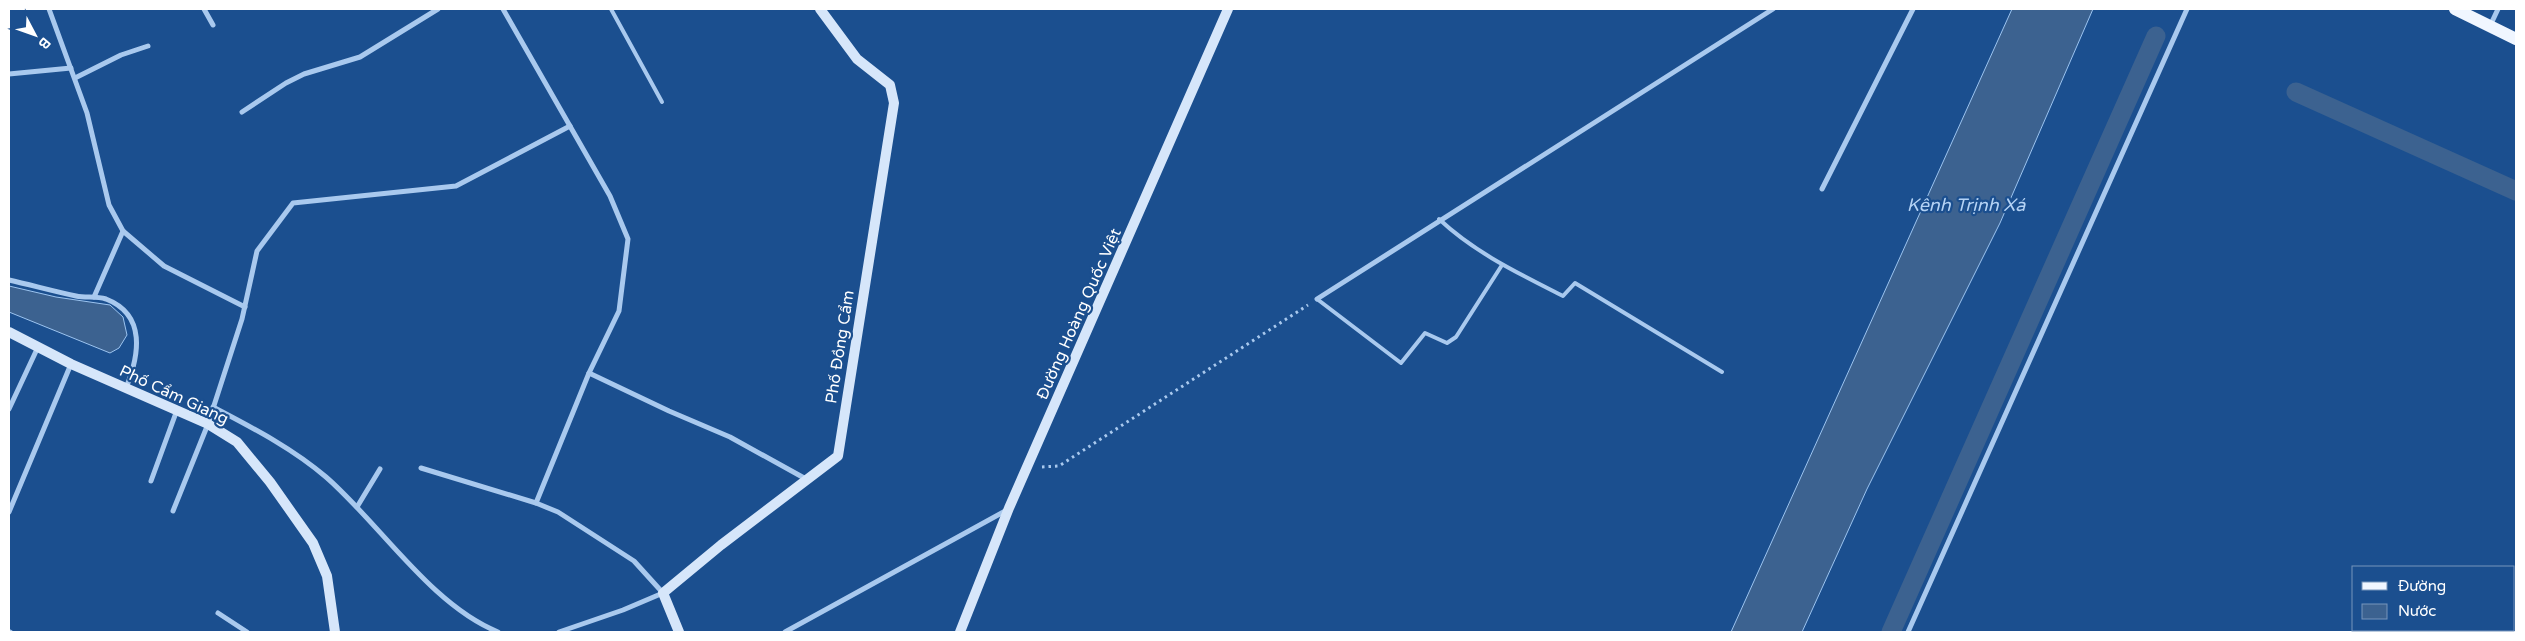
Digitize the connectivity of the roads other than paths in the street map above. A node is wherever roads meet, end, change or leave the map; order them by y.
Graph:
1 (49, 9) edge
2 (204, 9) edge
3 (438, 9) edge
4 (503, 9) edge
5 (611, 9) edge
6 (820, 9) edge
7 (1228, 9) edge
8 (1773, 9) edge
9 (1913, 9) edge
10 (2187, 9) edge
11 (2455, 9) edge
12 (2498, 9) edge
13 (213, 25) dead end
14 (2490, 26) junction
15 (2516, 39) edge
16 (148, 46) dead end
17 (71, 68) junction
18 (9, 74) edge
19 (75, 78) junction
20 (662, 102) dead end
21 (242, 112) dead end
22 (570, 126) junction
23 (1822, 189) dead end
24 (1439, 219) junction
25 (123, 231) junction
26 (1502, 265) junction
27 (9, 280) edge
28 (94, 297) junction
29 (1317, 299) joint
30 (245, 306) junction
31 (9, 332) edge
32 (38, 347) junction
33 (71, 364) junction
34 (1722, 372) dead end
35 (589, 373) junction
36 (126, 388) junction
37 (213, 407) junction
38 (9, 409) edge
39 (177, 410) junction
40 (208, 424) junction
41 (421, 468) dead end
42 (380, 469) dead end
43 (807, 480) junction
44 (150, 481) dead end
45 (536, 503) junction
46 (357, 507) junction
47 (1010, 508) junction
48 (173, 511) dead end
49 (9, 512) edge
50 (663, 593) junction
51 (218, 612) dead end
52 (247, 632) edge
53 (334, 632) edge
54 (498, 632) edge
55 (559, 632) edge
56 (680, 632) edge
57 (785, 632) edge
58 (960, 632) edge
59 (1908, 632) edge

1 - 17 street
2 - 13 street
3 - 21 street
4 - 22 street
5 - 20 lane
6 - 43 street, Phố Đồng Cẩm
7 - 47 street, Đường Hoàng Quốc Việt
8 - 24 street
9 - 23 street
10 - 59 street
11 - 14 main road
12 - 14 street
14 - 15 main road
16 - 19 street
17 - 18 street
17 - 19 street
19 - 25 street
22 - 30 street
22 - 35 street
24 - 26 lane
24 - 29 street
25 - 28 street
25 - 30 street
26 - 29 lane
26 - 34 lane
27 - 28 street
28 - 36 street
30 - 37 street
31 - 32 street, Phố Cẩm Giang
32 - 33 street, Phố Cẩm Giang
32 - 38 street
33 - 36 street, Phố Cẩm Giang
33 - 49 street
35 - 43 street
35 - 45 street
36 - 39 street, Phố Cẩm Giang
37 - 40 street
37 - 46 street
39 - 40 street, Phố Cẩm Giang
39 - 44 street
40 - 48 street
40 - 53 street, Phố Cẩm Giang
41 - 45 street
42 - 46 street
43 - 50 street, Phố Đồng Cẩm
45 - 50 street
46 - 54 street
47 - 57 street
47 - 58 street, Đường Hoàng Quốc Việt
50 - 55 street
50 - 56 street
51 - 52 street

